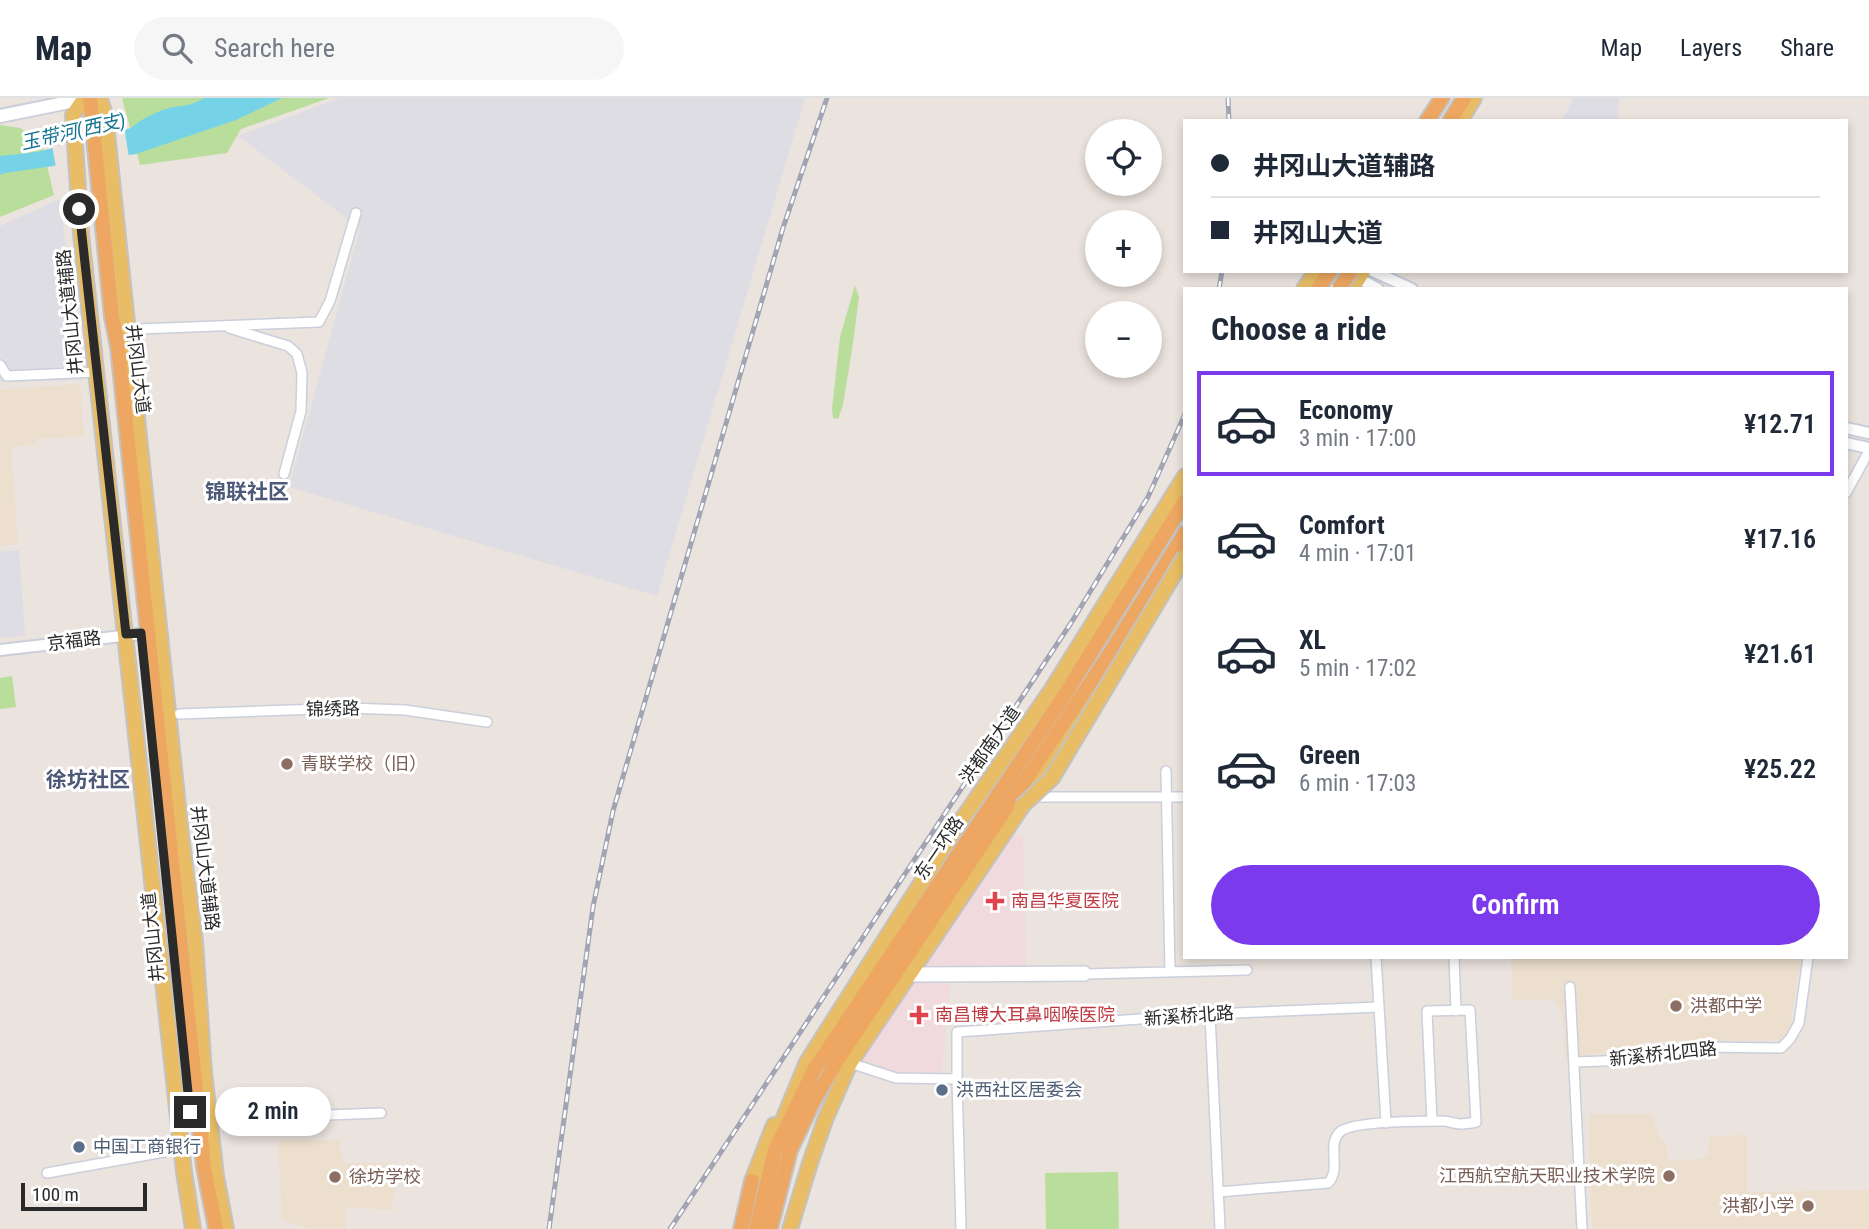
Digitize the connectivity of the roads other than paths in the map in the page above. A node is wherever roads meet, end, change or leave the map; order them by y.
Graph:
1 (84, 98) edge
2 (90, 98) edge
3 (1434, 98) edge
4 (1442, 98) edge
5 (1464, 98) edge
6 (1474, 98) edge
7 (0, 116) edge
8 (1421, 119) edge
9 (1428, 119) edge
10 (1451, 119) edge
11 (1461, 119) edge
12 (84, 126) junction
13 (356, 213) dead end
14 (1377, 273) edge
15 (1354, 276) edge
16 (1374, 287) edge
17 (1408, 287) edge
18 (220, 326) junction
19 (139, 329) dead end
20 (0, 365) edge
21 (96, 372) junction
22 (1848, 428) edge
23 (1869, 433) edge
24 (1848, 444) edge
25 (1869, 450) edge
26 (284, 474) dead end
27 (1183, 479) edge
28 (1848, 489) edge
29 (1183, 504) edge
30 (1183, 536) edge
31 (1183, 547) edge
32 (1183, 559) edge
33 (144, 633) junction
34 (126, 634) junction
35 (0, 650) edge
36 (179, 714) dead end
37 (487, 722) dead end
38 (1166, 771) dead end
39 (1183, 796) edge
40 (1167, 797) junction
41 (1025, 802) junction
42 (1376, 959) edge
43 (1454, 959) edge
44 (1808, 959) edge
45 (1247, 970) dead end
46 (1170, 972) junction
47 (909, 974) junction
48 (1570, 987) dead end
49 (1379, 1007) junction
50 (1456, 1010) junction
51 (1210, 1014) junction
52 (807, 1062) junction
53 (1575, 1062) junction
54 (848, 1067) junction
55 (957, 1079) junction
56 (381, 1113) dead end
57 (222, 1119) dead end
58 (1432, 1121) junction
59 (1387, 1123) junction
60 (181, 1149) junction
61 (47, 1173) dead end
62 (752, 1181) joint
63 (1218, 1192) junction
64 (193, 1229) edge
65 (207, 1229) edge
66 (216, 1229) edge
67 (226, 1229) edge
68 (741, 1229) edge
69 (754, 1229) edge
70 (770, 1229) edge
71 (781, 1229) edge
72 (790, 1229) edge
73 (961, 1229) edge
74 (1220, 1229) edge
75 (1583, 1229) edge

1 - 2 main road
1 - 7 main road
1 - 12 highway, 井冈山大道
2 - 12 highway, 井冈山大道
2 - 67 main road, 井冈山大道辅路
3 - 8 main road
4 - 9 highway
5 - 10 highway
6 - 11 main road
12 - 21 main road, 井冈山大道辅路
12 - 33 highway, 井冈山大道
13 - 18 street
14 - 17 street
15 - 16 street
18 - 19 street
18 - 26 street
20 - 21 street
21 - 34 main road, 井冈山大道辅路
22 - 23 street
24 - 25 street
25 - 28 street
27 - 52 main road, 洪都南大道
29 - 69 highway, 东一环路
30 - 70 highway, 东一环路
31 - 41 main road
32 - 41 main road, bridge
33 - 34 street, 京福路
33 - 65 highway, 井冈山大道
33 - 66 highway, 井冈山大道
34 - 35 street, 京福路
34 - 60 main road, 井冈山大道辅路
36 - 37 street, 锦绣路
38 - 40 street
39 - 40 street
40 - 41 street
40 - 46 street
41 - 47 main road
42 - 49 street
43 - 50 street
44 - 53 street, 新溪桥北四路
45 - 46 street
46 - 47 street
47 - 54 main road
48 - 53 street
49 - 51 street, 新溪桥北路
49 - 59 street
50 - 58 street
50 - 58 street
51 - 55 street, 新溪桥北路
51 - 63 street
52 - 62 main road
52 - 69 main road, 洪都南大道
53 - 75 street
54 - 55 street
54 - 71 main road
54 - 72 main road
55 - 73 street
56 - 57 street
58 - 59 street
59 - 63 street
60 - 61 street
60 - 64 main road, 井冈山大道辅路
62 - 68 highway
63 - 74 street

